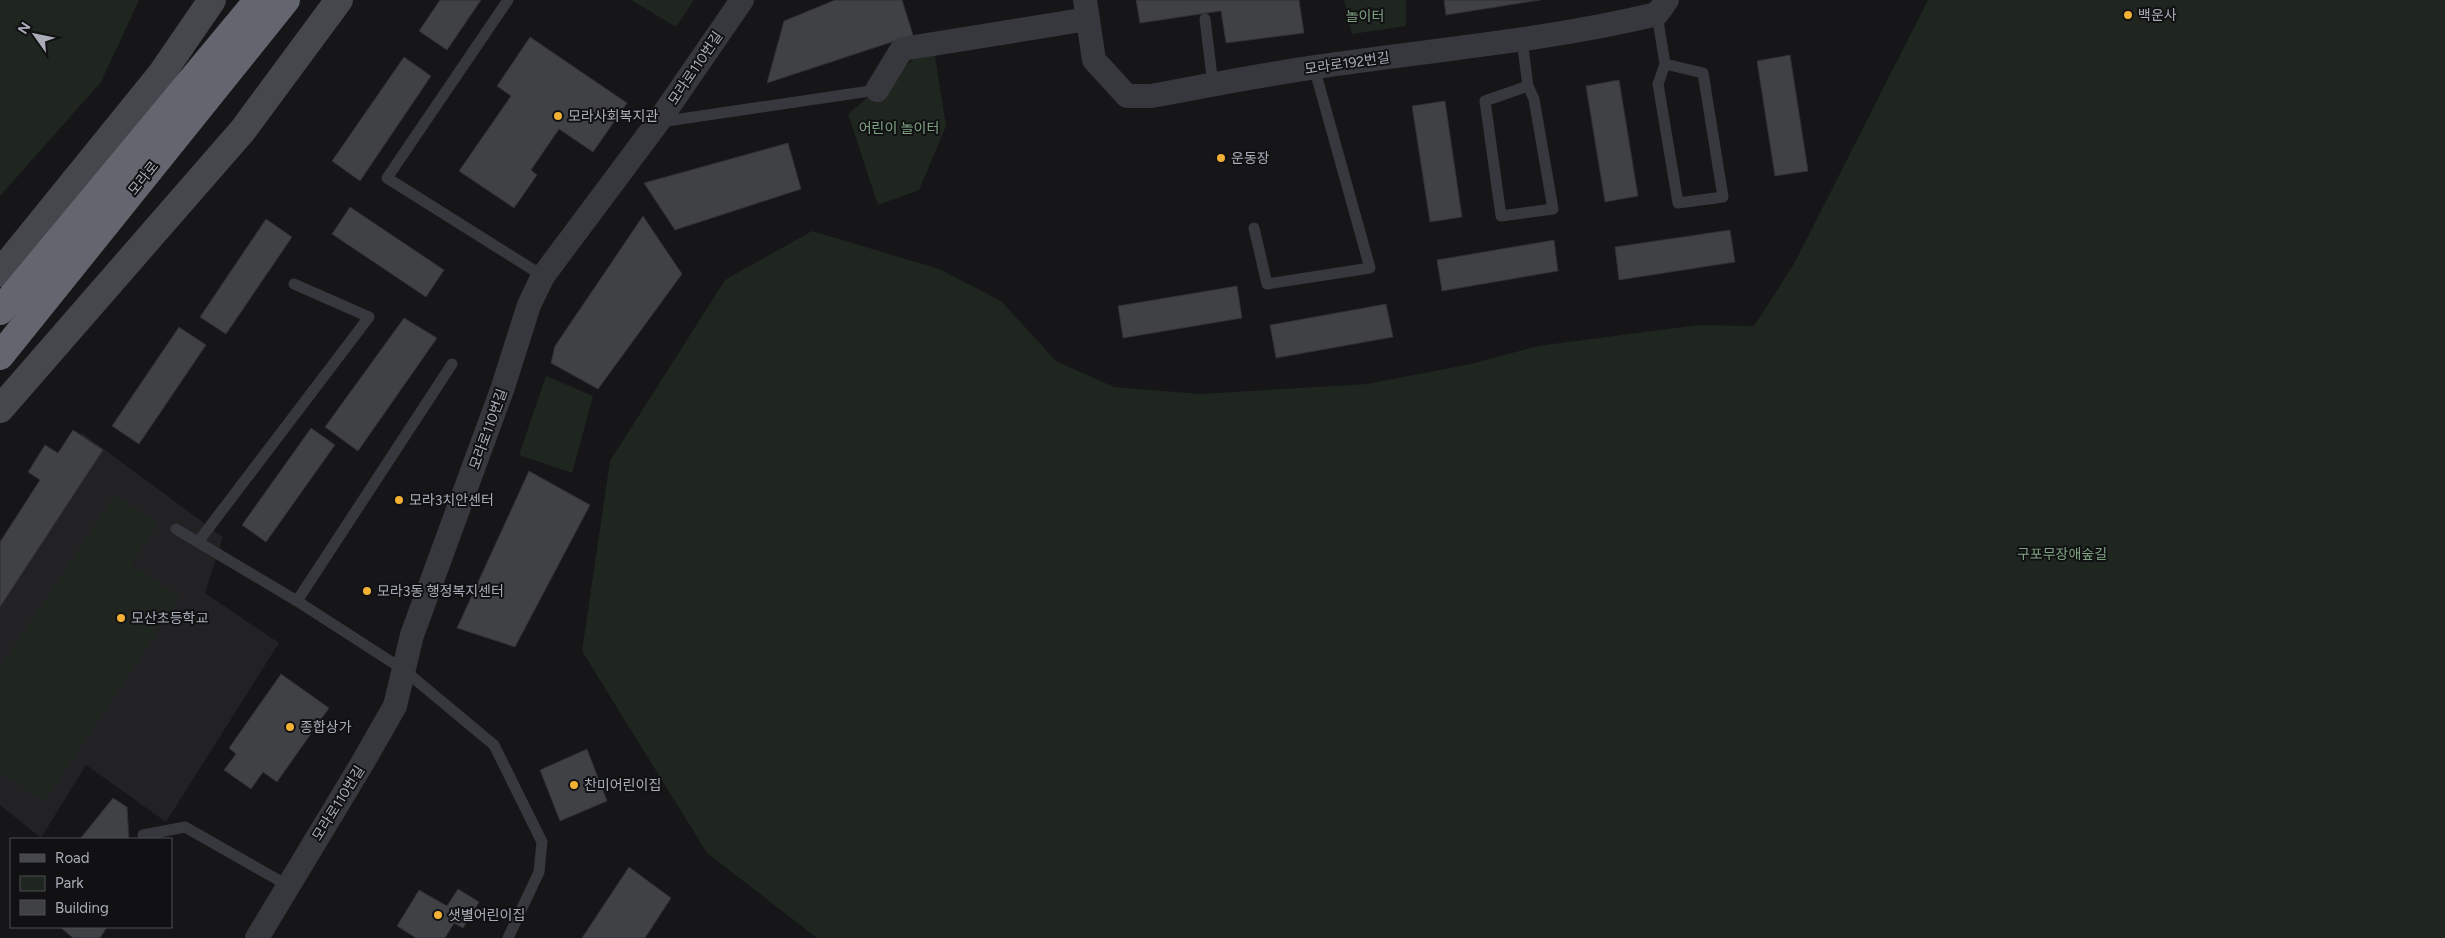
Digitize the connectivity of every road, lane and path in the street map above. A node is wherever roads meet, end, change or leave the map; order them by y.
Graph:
1 (212, 0) edge
2 (258, 0) edge
3 (286, 0) edge
4 (339, 0) edge
5 (508, 0) edge
6 (742, 0) edge
7 (1662, 7) edge
8 (1086, 10) edge
9 (1206, 19) dead end
10 (1522, 40) junction
11 (1665, 64) junction
12 (1314, 67) junction
13 (1213, 85) junction
14 (1528, 86) junction
15 (876, 90) joint
16 (658, 122) junction
17 (1254, 228) dead end
18 (0, 273) edge
19 (543, 276) junction
20 (294, 284) dead end
21 (0, 312) edge
22 (0, 356) edge
23 (452, 364) dead end
24 (0, 409) edge
25 (176, 529) dead end
26 (198, 542) junction
27 (297, 601) junction
28 (404, 670) junction
29 (143, 835) dead end
30 (287, 885) junction
31 (257, 938) edge
32 (508, 938) edge

1 - 18 main road
2 - 21 highway, 모라로
3 - 22 highway, 모라로
4 - 24 main road
5 - 19 lane
6 - 16 street, 모라로110번길
7 - 10 street, 모라로192번길
7 - 11 lane
8 - 13 street, 모라로192번길
8 - 15 street
9 - 13 lane
10 - 12 street, 모라로192번길
10 - 14 lane
11 - 11 lane
12 - 13 street, 모라로192번길
12 - 17 lane
14 - 14 lane
15 - 16 lane
16 - 19 street, 모라로110번길
19 - 28 street, 모라로110번길
20 - 26 lane
23 - 27 lane
25 - 26 lane
26 - 27 lane
27 - 28 lane
28 - 30 street, 모라로110번길
28 - 32 lane
29 - 30 lane
30 - 31 street, 모라로110번길

